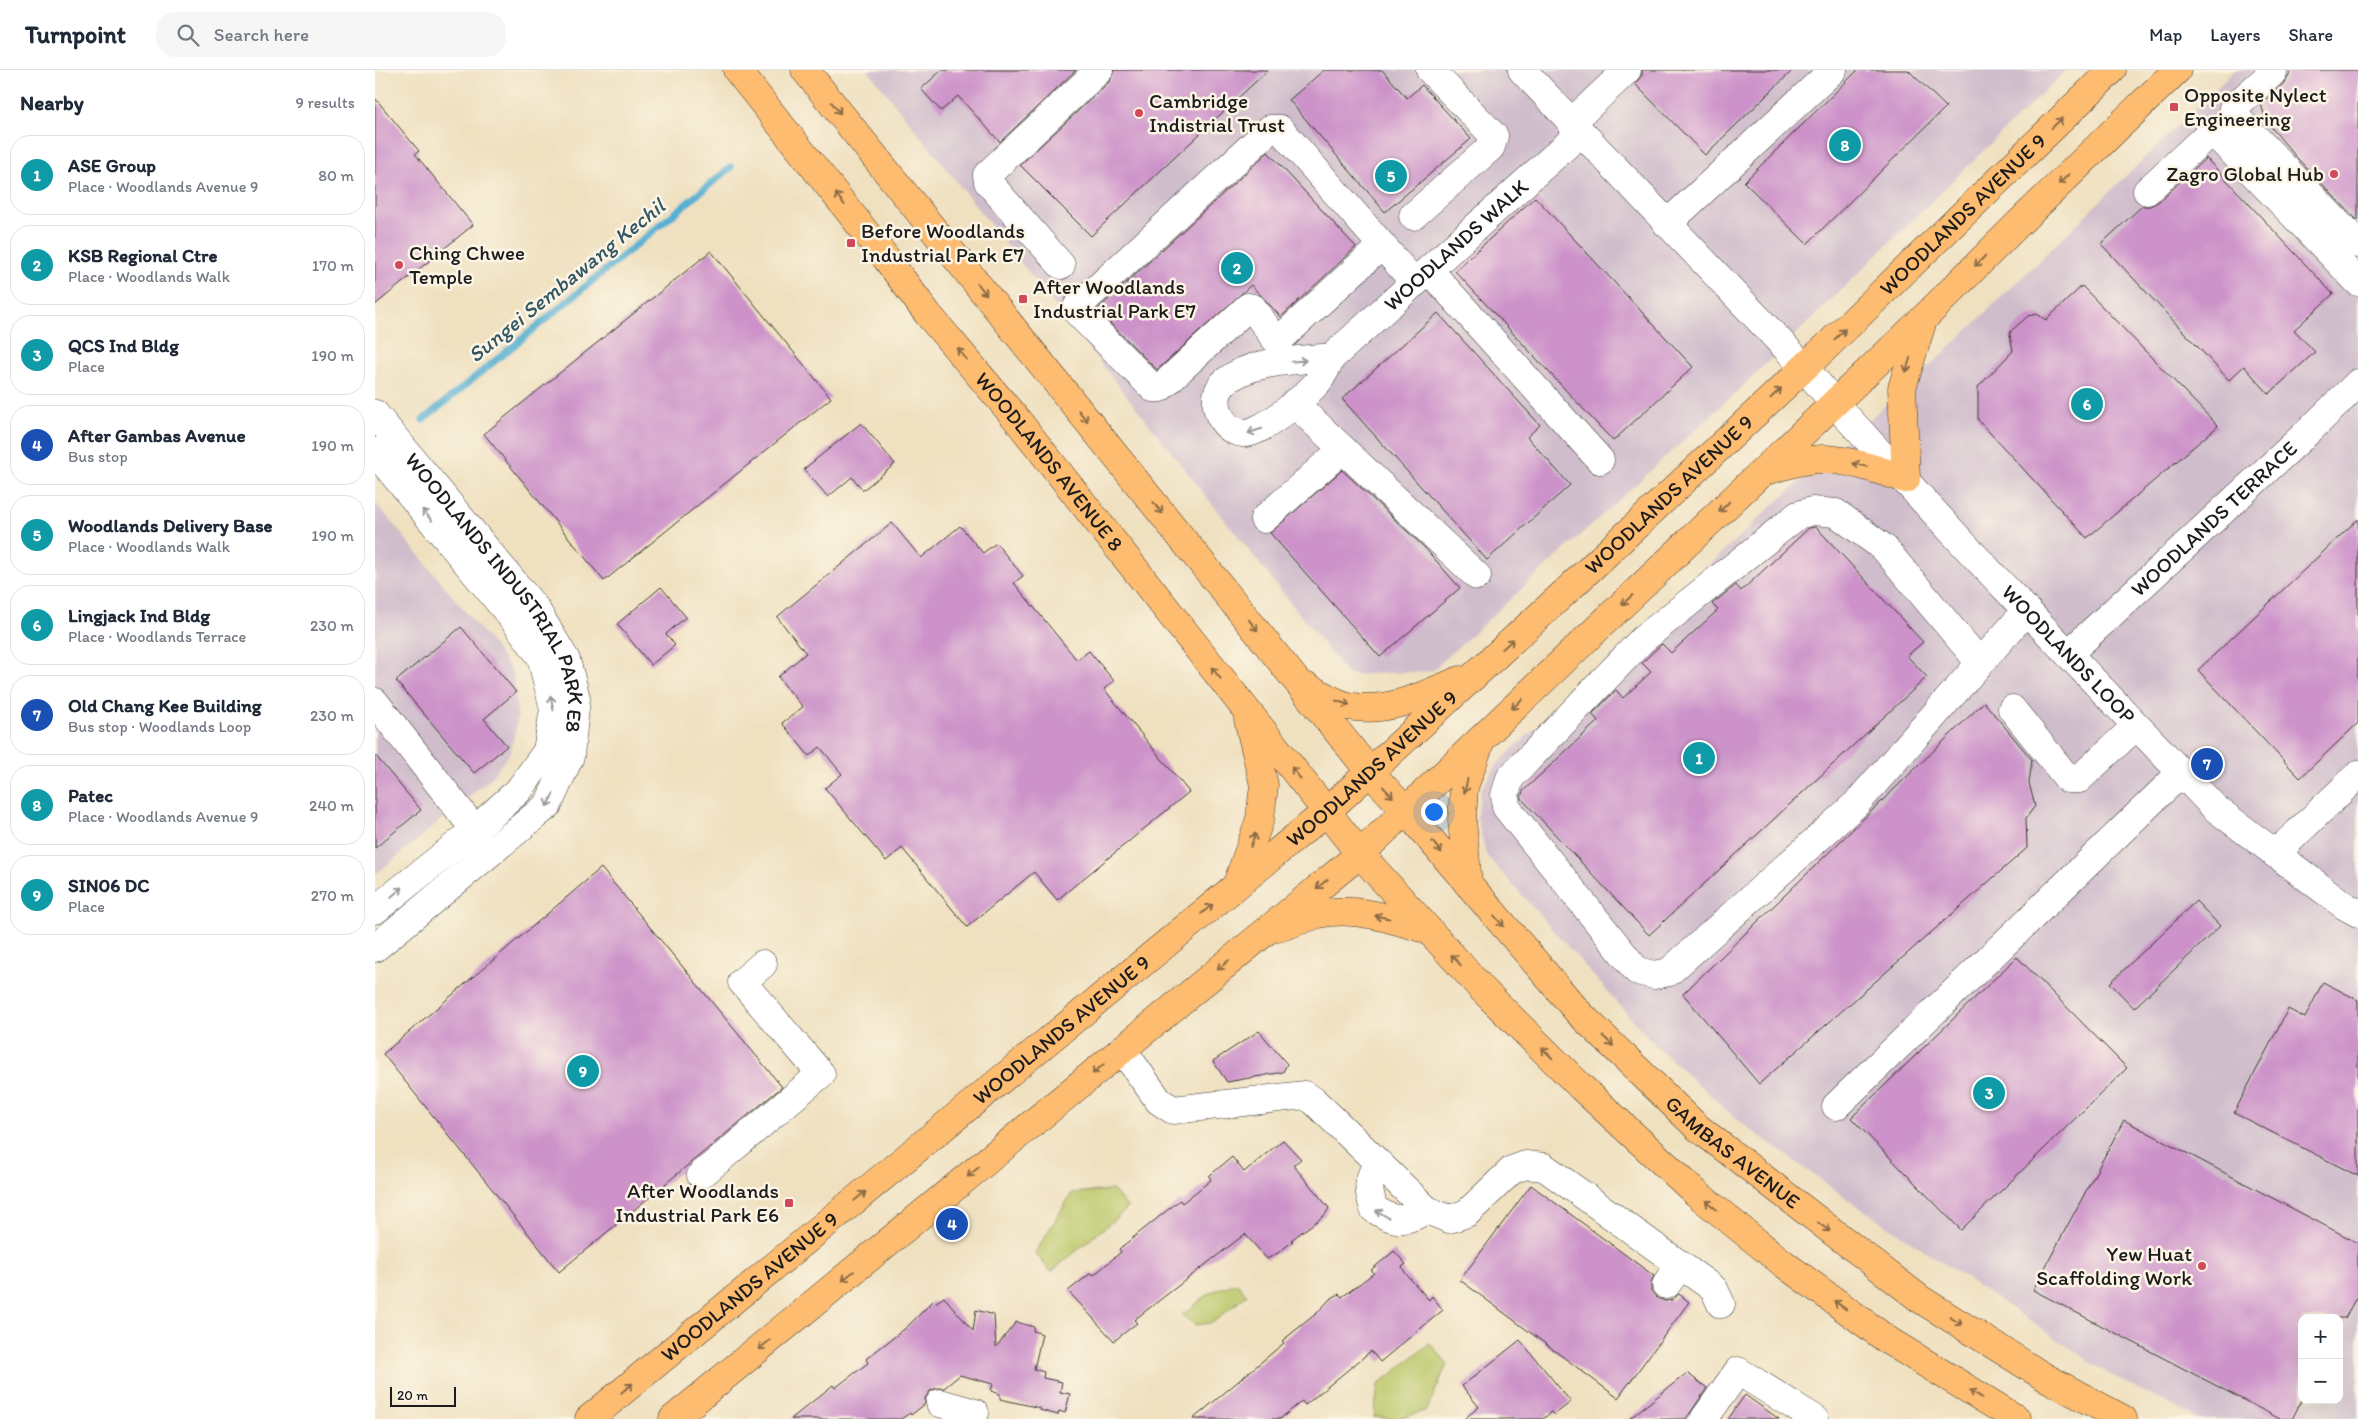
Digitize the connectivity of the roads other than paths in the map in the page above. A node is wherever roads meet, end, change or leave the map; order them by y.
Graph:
1 (737, 70) edge
2 (805, 70) edge
3 (1099, 70) edge
4 (1430, 70) edge
5 (1522, 70) edge
6 (1627, 70) edge
7 (1833, 70) edge
8 (2112, 70) edge
9 (2177, 70) edge
10 (2273, 72) dead end
11 (1576, 128) junction
12 (2147, 191) dead end
13 (1413, 216) dead end
14 (1667, 224) junction
15 (2358, 244) edge
16 (1381, 246) junction
17 (1061, 264) dead end
18 (1422, 276) junction
19 (2358, 282) edge
20 (1923, 319) junction
21 (1332, 357) junction
22 (1804, 367) junction
23 (2358, 383) edge
24 (1294, 403) junction
25 (1834, 403) junction
26 (375, 414) edge
27 (1343, 449) junction
28 (375, 452) edge
29 (1600, 460) dead end
30 (1759, 473) junction
31 (1906, 479) junction
32 (1264, 519) dead end
33 (1477, 576) dead end
34 (2027, 610) junction
35 (2068, 654) junction
36 (1980, 663) junction
37 (1478, 672) junction
38 (1299, 683) junction
39 (375, 702) edge
40 (2012, 709) dead end
41 (1246, 711) junction
42 (2136, 726) junction
43 (1481, 739) junction
44 (558, 753) junction
45 (1370, 772) junction
46 (2181, 773) junction
47 (2358, 776) edge
48 (1406, 811) junction
49 (1326, 812) junction
50 (475, 830) junction
51 (1360, 854) junction
52 (2275, 854) junction
53 (1468, 884) junction
54 (1236, 886) junction
55 (375, 910) edge
56 (2358, 913) edge
57 (1429, 930) junction
58 (1261, 934) junction
59 (375, 948) edge
60 (763, 964) dead end
61 (1122, 1048) junction
62 (1836, 1106) dead end
63 (1378, 1163) junction
64 (701, 1175) dead end
65 (1427, 1210) junction
66 (1721, 1304) dead end
67 (940, 1403) dead end
68 (976, 1408) edge
69 (589, 1419) edge
70 (673, 1419) edge
71 (1704, 1419) edge
72 (1815, 1419) edge
73 (2017, 1419) edge
74 (2123, 1419) edge

41 -> 1 main road, WOODLANDS AVENUE 8
2 -> 38 main road
3 - 17 street
4 - 13 street
5 - 11 street
6 - 11 street, WOODLANDS WALK
7 - 14 street
22 -> 8 main road, WOODLANDS AVENUE 9
9 -> 20 main road, WOODLANDS AVENUE 9
10 - 15 street
11 - 14 street
11 - 18 street, WOODLANDS WALK
12 - 19 street
14 - 22 street
16 - 16 street
16 - 18 street
18 - 21 street, WOODLANDS WALK
18 - 29 street
20 - 25 main road, WOODLANDS AVENUE 9
20 -> 31 main road
21 - 24 street, WOODLANDS WALK
24 -> 21 street, WOODLANDS WALK
22 - 25 street, WOODLANDS LOOP
37 -> 22 main road, WOODLANDS AVENUE 9
23 - 35 street, WOODLANDS TERRACE
24 - 27 street
25 - 30 main road, WOODLANDS AVENUE 9
25 - 31 street, WOODLANDS LOOP
26 - 44 street, WOODLANDS INDUSTRIAL PARK E8
27 - 32 street
27 - 33 street
44 -> 28 street, WOODLANDS INDUSTRIAL PARK E8
31 -> 30 main road
30 -> 43 main road, WOODLANDS AVENUE 9
31 - 34 street, WOODLANDS LOOP
34 - 35 street, WOODLANDS LOOP
34 - 36 street
35 - 42 street, WOODLANDS LOOP
36 - 36 street
38 -> 37 main road
37 - 45 main road, WOODLANDS AVENUE 9
38 - 45 main road
39 - 50 street
40 - 42 street
49 -> 41 main road, WOODLANDS AVENUE 8
54 -> 41 main road
42 - 46 street, WOODLANDS LOOP
43 - 48 main road, WOODLANDS AVENUE 9
43 -> 53 main road
44 - 50 street
44 -> 59 street
45 -> 48 main road
45 - 49 main road, WOODLANDS AVENUE 9
46 - 52 street, WOODLANDS LOOP
46 - 62 street
47 - 52 street
48 - 51 main road, WOODLANDS AVENUE 9
48 -> 53 main road, GAMBAS AVENUE
49 - 51 main road, WOODLANDS AVENUE 8
49 - 54 main road, WOODLANDS AVENUE 9
55 -> 50 street
51 - 57 main road
51 -> 58 main road, WOODLANDS AVENUE 9
52 - 56 street, WOODLANDS LOOP
53 -> 74 main road, GAMBAS AVENUE
69 -> 54 main road, WOODLANDS AVENUE 9
57 -> 58 main road
73 -> 57 main road
58 -> 61 main road, WOODLANDS AVENUE 9
60 - 64 street
61 - 63 street
61 -> 70 main road, WOODLANDS AVENUE 9
63 - 65 street
65 -> 63 street
65 - 66 street
67 - 68 street
71 - 72 street

